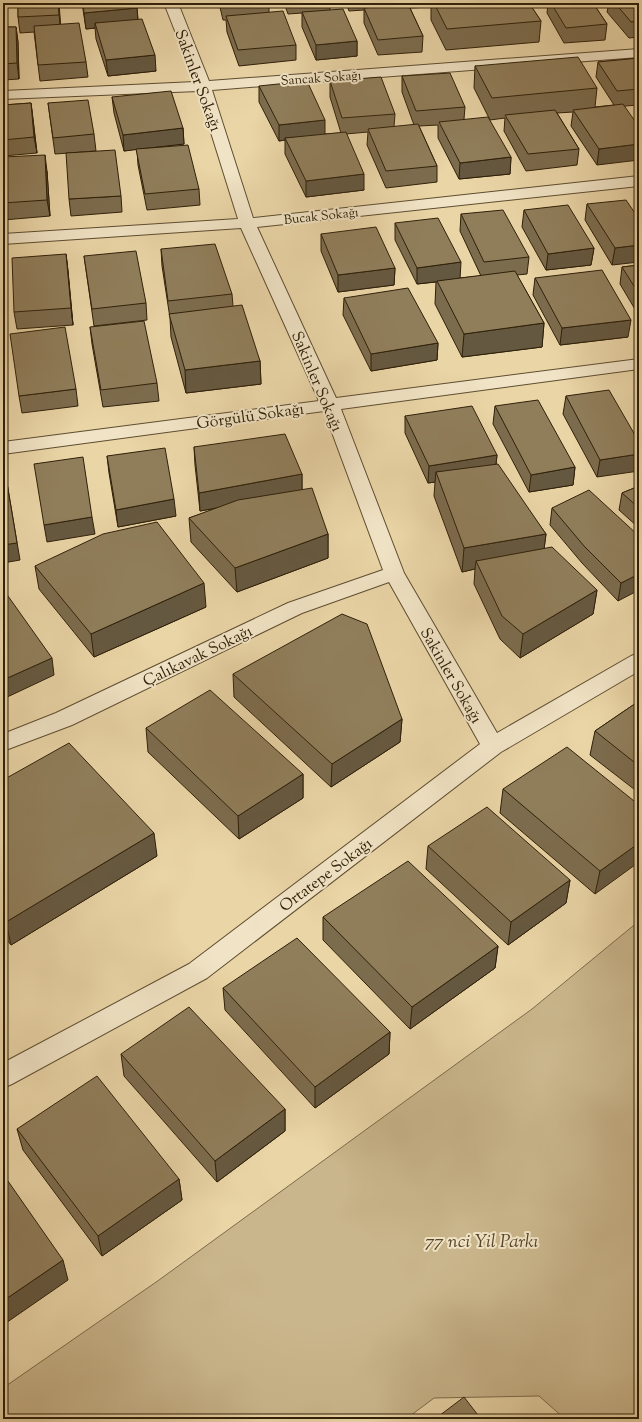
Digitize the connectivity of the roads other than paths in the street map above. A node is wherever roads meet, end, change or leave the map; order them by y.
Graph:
1 (171, 3) edge
2 (639, 53) edge
3 (204, 86) junction
4 (3, 96) edge
5 (639, 181) edge
6 (247, 223) junction
7 (3, 239) edge
8 (639, 364) edge
9 (330, 404) junction
10 (3, 448) edge
11 (394, 573) junction
12 (639, 661) edge
13 (3, 743) edge
14 (493, 746) junction
15 (3, 1076) edge

1 - 3 street, Sakinler Sokağı
2 - 3 street, Sancak Sokağı
3 - 4 street, Sancak Sokağı
3 - 6 street, Sakinler Sokağı
5 - 6 street, Bucak Sokağı
6 - 7 street, Bucak Sokağı
6 - 9 street, Sakinler Sokağı
8 - 9 street, Görgülü Sokağı
9 - 10 street, Görgülü Sokağı
9 - 11 street, Sakinler Sokağı
11 - 13 street, Çalıkavak Sokağı
11 - 14 street, Sakinler Sokağı
12 - 14 street, Ortatepe Sokağı
14 - 15 street, Ortatepe Sokağı

